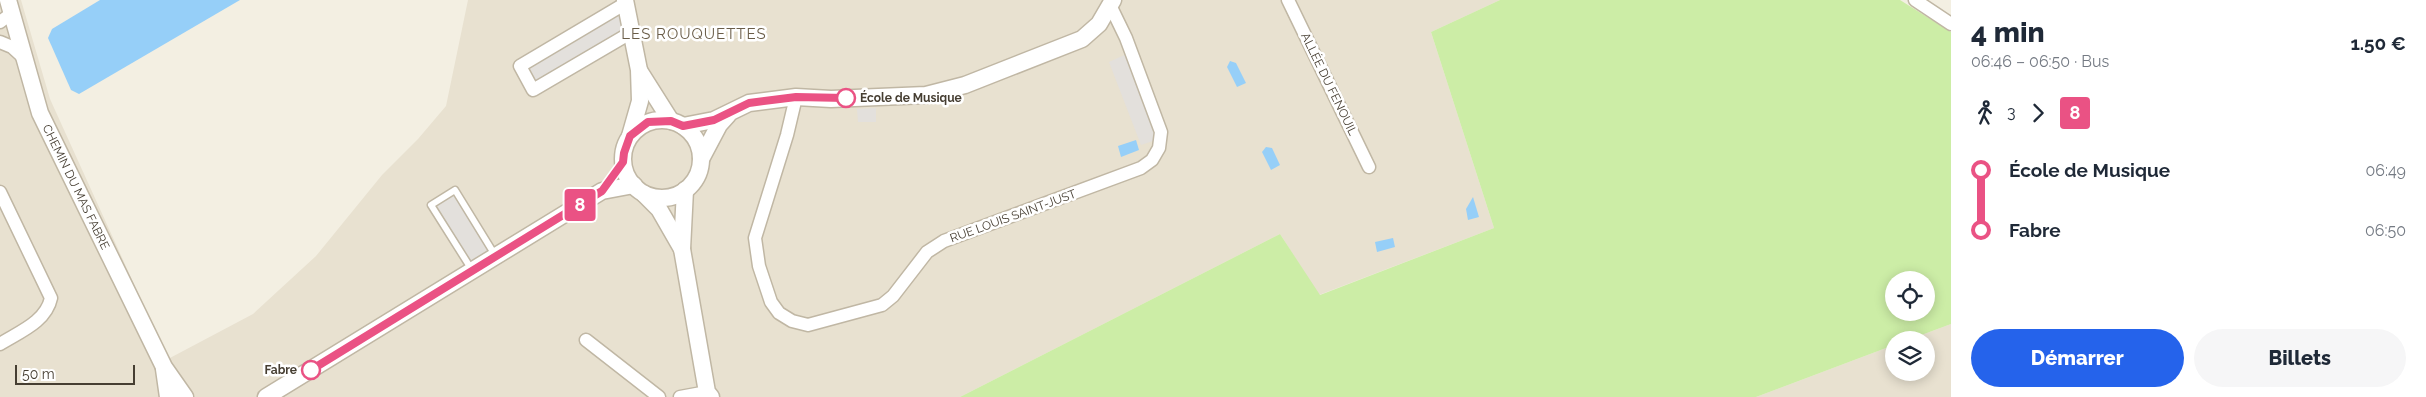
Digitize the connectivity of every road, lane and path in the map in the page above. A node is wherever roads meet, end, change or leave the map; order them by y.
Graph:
1 (1288, 0) edge
2 (1915, 0) edge
3 (626, 2) edge
4 (1112, 2) edge
5 (7, 12) edge
6 (1951, 24) edge
7 (632, 32) junction
8 (0, 42) edge
9 (24, 58) junction
10 (639, 70) junction
11 (796, 97) junction
12 (728, 115) junction
13 (677, 123) junction
14 (630, 136) junction
15 (701, 160) junction
16 (623, 162) junction
17 (1369, 167) dead end
18 (638, 189) junction
19 (685, 190) junction
20 (602, 191) junction
21 (0, 192) edge
22 (682, 249) junction
23 (496, 256) junction
24 (472, 270) junction
25 (586, 340) dead end
26 (0, 344) edge
27 (164, 367) junction
28 (709, 395) edge
29 (168, 397) edge
30 (185, 397) edge
31 (266, 397) edge
32 (659, 397) edge
33 (680, 397) edge

1 - 17 street, ALLÉE DU FENOUIL
2 - 6 street
3 - 7 street
3 - 7 street
4 - 11 street
4 - 11 street, RUE LOUIS SAINT-JUST
5 - 9 street, CHEMIN DU MAS FABRE
7 - 10 street
8 - 9 street
9 - 27 street, CHEMIN DU MAS FABRE
10 - 13 street
10 - 14 street
11 - 12 street
12 - 13 street
12 - 15 street
13 - 14 street
13 - 15 street
14 - 16 street
15 - 19 street
16 - 18 street
16 - 20 street
18 - 19 street
18 - 20 street
18 - 22 street
19 - 22 street
20 - 23 street
21 - 26 street
22 - 28 street
23 - 24 street
23 - 24 lane
24 - 31 street
25 - 32 street
27 - 29 street, CHEMIN DU MAS FABRE
27 - 30 street, CHEMIN DU MAS FABRE
28 - 33 street

